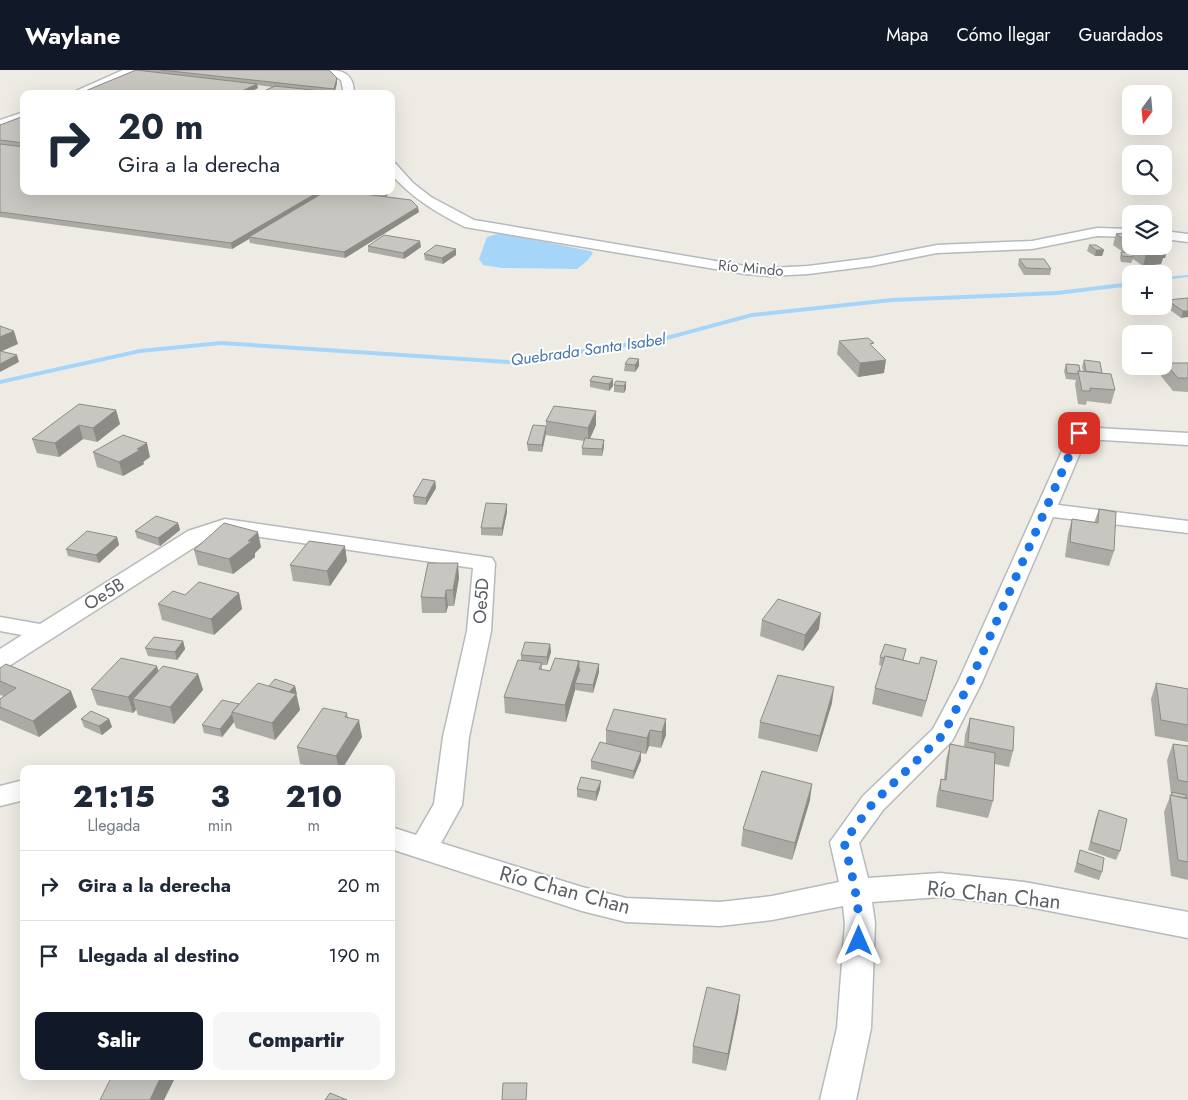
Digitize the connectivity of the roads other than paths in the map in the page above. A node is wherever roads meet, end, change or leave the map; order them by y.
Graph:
1 (132, 70) edge
2 (330, 70) edge
3 (84, 90) edge
4 (348, 90) edge
5 (20, 116) edge
6 (0, 124) edge
7 (395, 171) edge
8 (1122, 233) edge
9 (1172, 236) edge
10 (1188, 238) edge
11 (1188, 439) edge
12 (1046, 510) junction
13 (1188, 527) edge
14 (209, 530) joint
15 (0, 624) edge
16 (44, 632) junction
17 (0, 660) edge
18 (20, 791) edge
19 (0, 796) edge
20 (395, 839) edge
21 (424, 848) junction
22 (856, 891) junction
23 (1188, 925) edge
24 (838, 1100) edge

1 - 3 street
2 - 4 street
5 - 6 street
7 - 8 street, Río Mindo
9 - 10 street
11 - 12 street
12 - 13 street
12 - 22 street
14 - 16 street, Oe5B
14 - 21 street, Oe5D
15 - 16 street
16 - 17 street, Oe5B
18 - 19 street
20 - 21 street, Río Chan Chan
21 - 22 street, Río Chan Chan
22 - 23 street, Río Chan Chan
22 - 24 street

